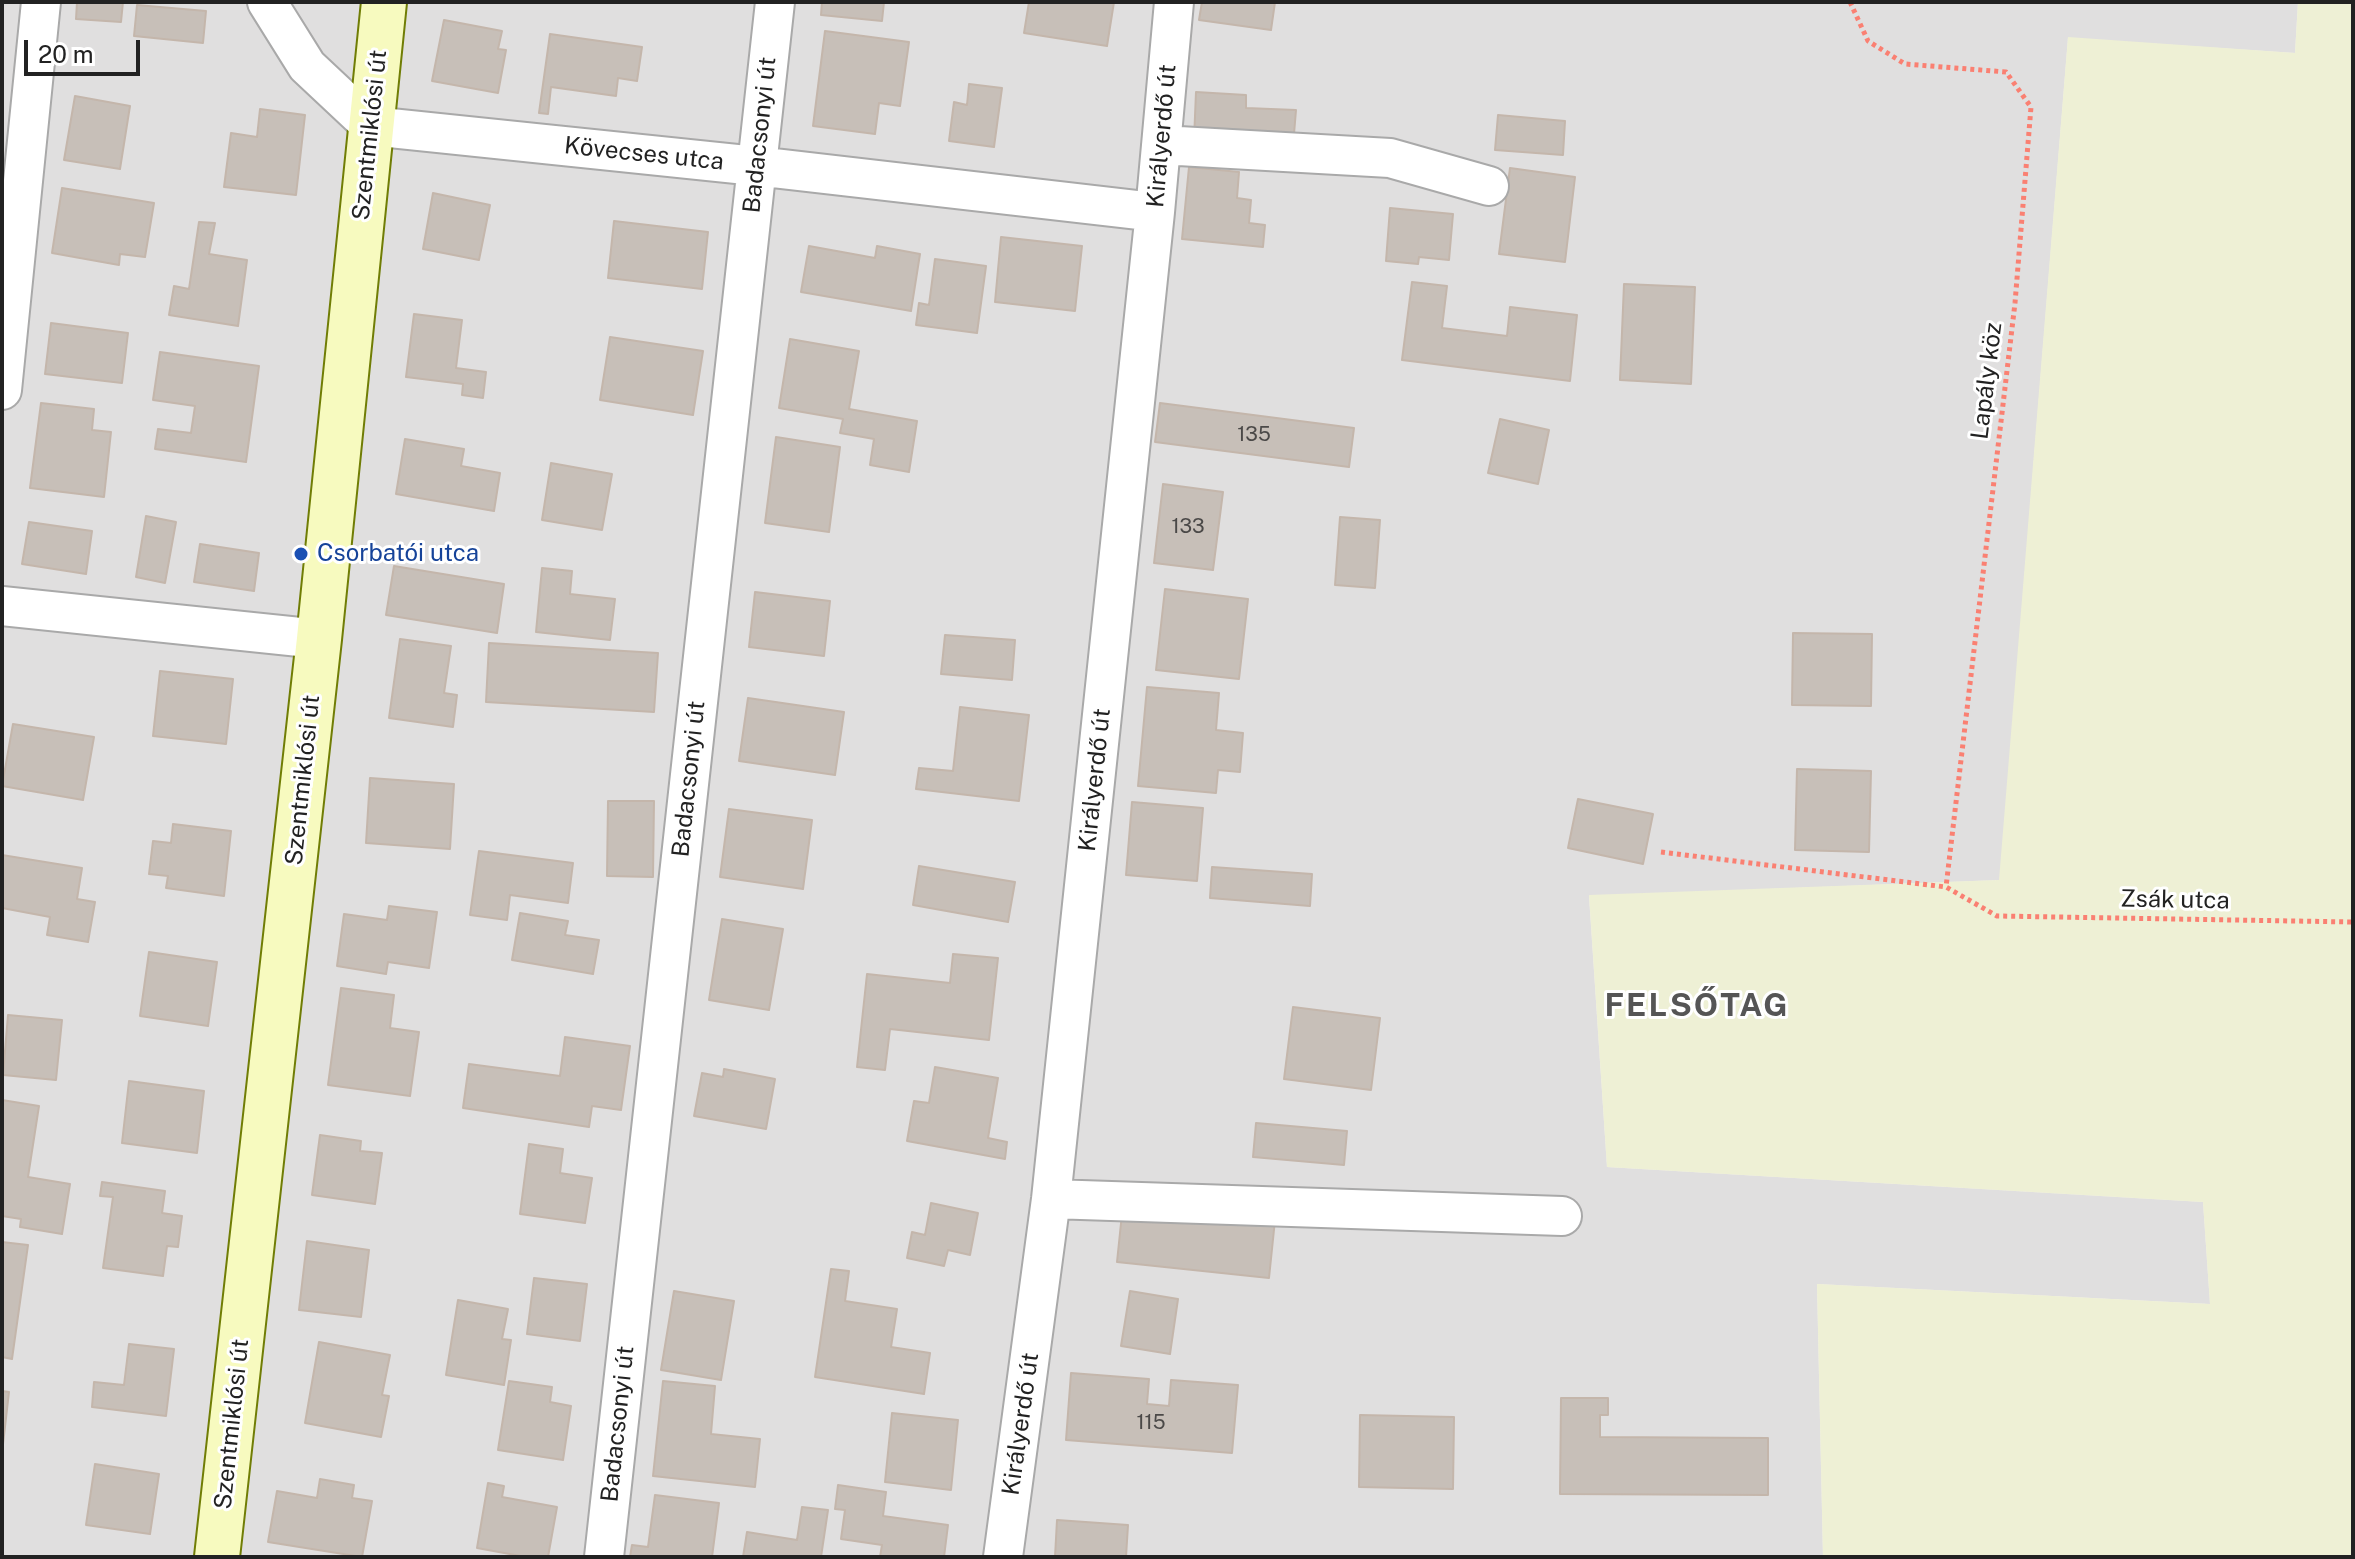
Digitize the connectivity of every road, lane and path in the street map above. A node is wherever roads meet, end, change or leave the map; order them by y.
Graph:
1 (41, 2) edge
2 (267, 2) edge
3 (384, 2) edge
4 (775, 2) edge
5 (1174, 2) edge
6 (1850, 2) edge
7 (371, 126) junction
8 (1161, 145) junction
9 (756, 166) junction
10 (1489, 186) dead end
11 (1155, 212) junction
12 (2, 390) edge
13 (2, 606) edge
14 (319, 639) junction
15 (1661, 852) dead end
16 (1946, 887) junction
17 (2353, 922) edge
18 (1051, 1199) junction
19 (1562, 1216) dead end
20 (217, 1557) edge
21 (604, 1557) edge
22 (1003, 1557) edge

1 - 12 street
2 - 7 street
3 - 7 street, Szentmiklósi út
4 - 9 street, Badacsonyi út
5 - 8 street, Királyerdő út
6 - 16 path, Lapály köz
7 - 9 street, Kövecses utca
7 - 14 street, Szentmiklósi út
8 - 10 street
8 - 11 street, Királyerdő út
9 - 11 street, Kövecses utca
9 - 21 street, Badacsonyi út
11 - 18 street, Királyerdő út
13 - 14 street
14 - 20 street, Szentmiklósi út
15 - 16 path
16 - 17 path, Zsák utca
18 - 19 street
18 - 22 street, Királyerdő út

